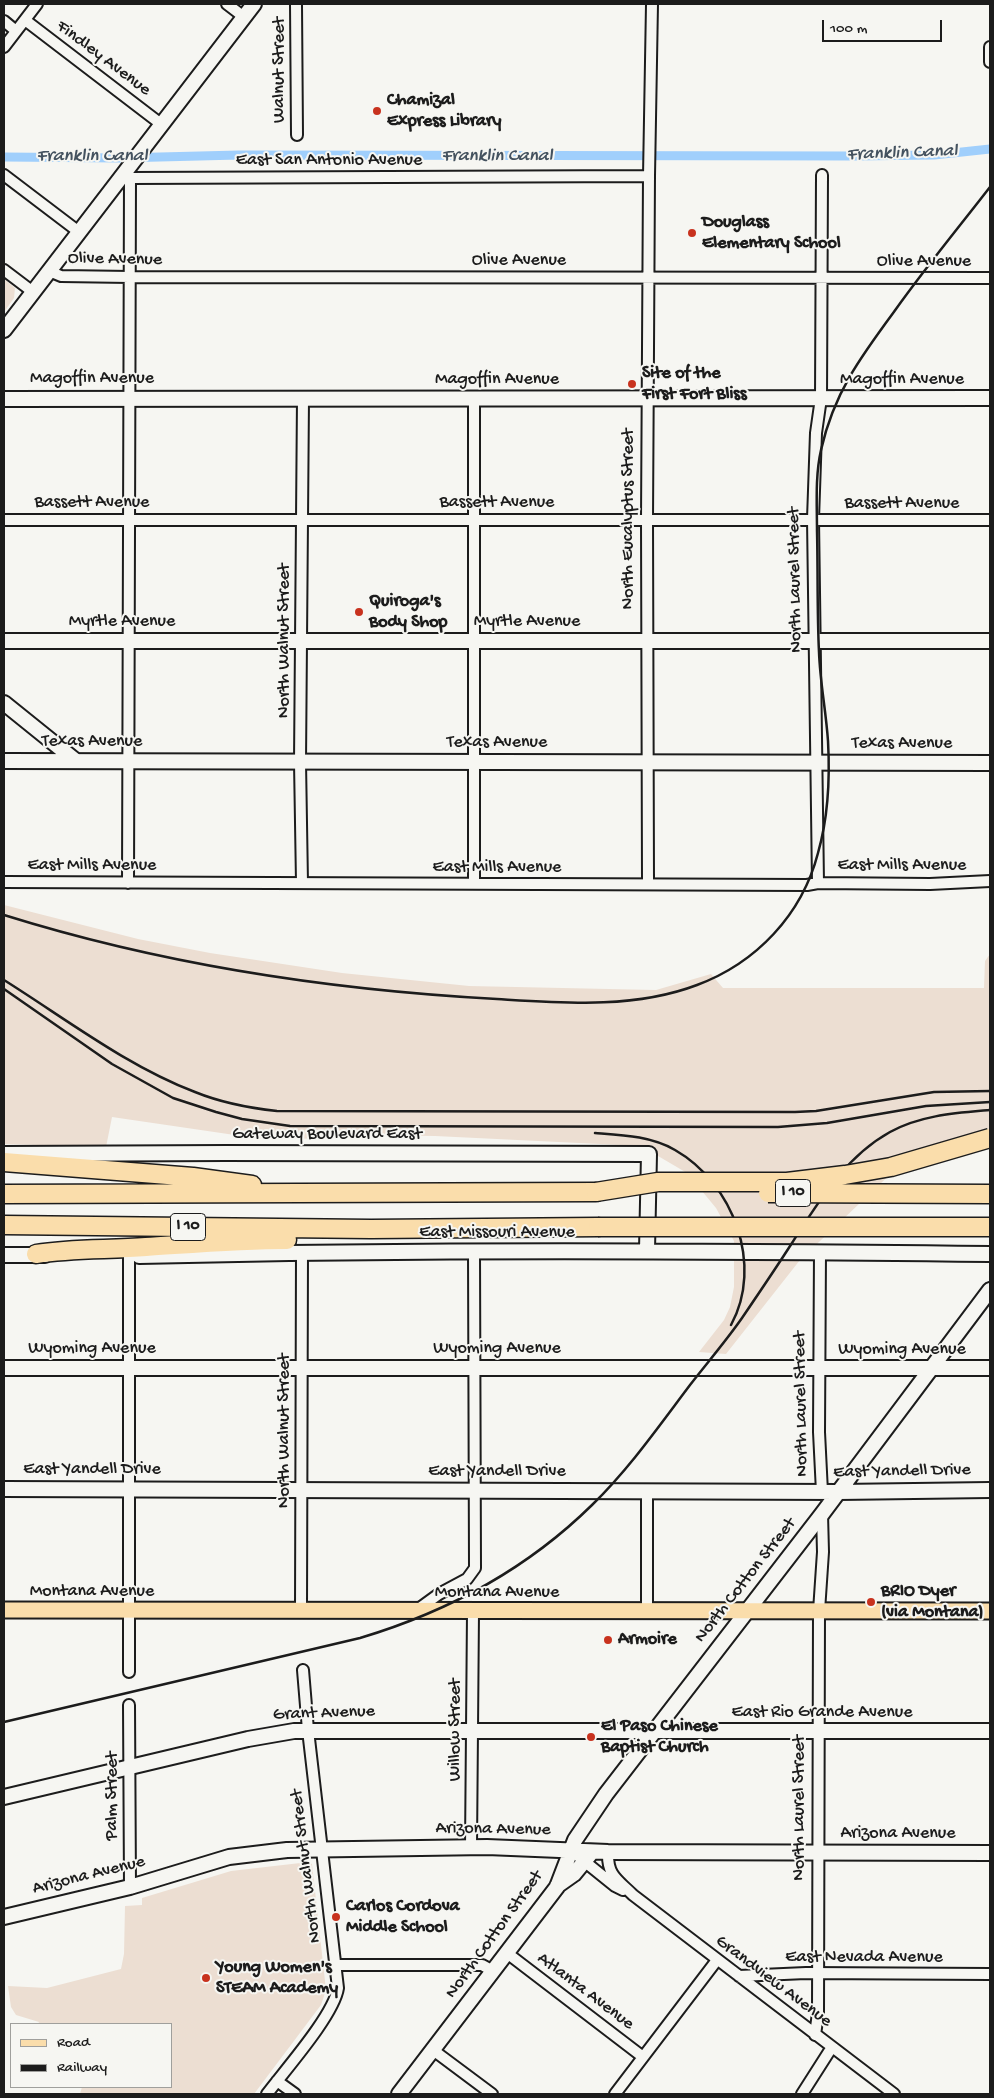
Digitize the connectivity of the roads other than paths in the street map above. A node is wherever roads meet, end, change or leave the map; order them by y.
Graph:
1 (37, 4) edge
2 (227, 4) edge
3 (254, 4) edge
4 (296, 4) edge
5 (652, 4) edge
6 (244, 17) junction
7 (24, 20) junction
8 (4, 21) edge
9 (16, 31) junction
10 (4, 47) edge
11 (990, 47) edge
12 (990, 62) edge
13 (161, 124) junction
14 (297, 136) dead end
15 (649, 170) junction
16 (128, 172) junction
17 (4, 175) edge
18 (822, 175) dead end
19 (79, 232) junction
20 (4, 270) edge
21 (49, 271) junction
22 (130, 277) junction
23 (820, 277) junction
24 (648, 278) junction
25 (990, 278) edge
26 (33, 292) junction
27 (4, 330) edge
28 (130, 398) junction
29 (302, 398) junction
30 (474, 398) junction
31 (648, 398) junction
32 (820, 398) junction
33 (990, 398) edge
34 (4, 399) edge
35 (129, 519) junction
36 (302, 519) junction
37 (813, 519) junction
38 (4, 520) edge
39 (474, 520) junction
40 (647, 520) junction
41 (990, 520) edge
42 (129, 641) junction
43 (302, 641) junction
44 (474, 641) junction
45 (647, 641) junction
46 (990, 641) edge
47 (4, 642) edge
48 (815, 642) junction
49 (4, 703) edge
50 (4, 761) edge
51 (76, 761) junction
52 (129, 762) junction
53 (300, 762) junction
54 (474, 762) junction
55 (646, 762) junction
56 (816, 762) junction
57 (990, 763) edge
58 (990, 881) edge
59 (4, 882) edge
60 (128, 883) junction
61 (302, 883) junction
62 (818, 883) junction
63 (474, 884) junction
64 (648, 884) junction
65 (990, 1138) edge
66 (4, 1154) edge
67 (4, 1162) edge
68 (596, 1192) junction
69 (4, 1194) edge
70 (319, 1194) junction
71 (990, 1194) edge
72 (4, 1225) edge
73 (990, 1227) edge
74 (371, 1229) junction
75 (647, 1250) junction
76 (302, 1252) junction
77 (474, 1252) junction
78 (820, 1252) junction
79 (36, 1254) junction
80 (984, 1254) edge
81 (4, 1255) edge
82 (128, 1256) junction
83 (990, 1262) edge
84 (990, 1290) edge
85 (4, 1368) edge
86 (129, 1368) junction
87 (301, 1368) junction
88 (474, 1368) junction
89 (819, 1368) junction
90 (931, 1368) junction
91 (990, 1368) edge
92 (4, 1489) edge
93 (129, 1489) junction
94 (301, 1489) junction
95 (647, 1490) junction
96 (990, 1490) edge
97 (474, 1491) junction
98 (822, 1492) junction
99 (839, 1492) junction
100 (822, 1514) junction
101 (4, 1610) edge
102 (129, 1610) junction
103 (301, 1610) junction
104 (746, 1610) junction
105 (416, 1611) junction
106 (646, 1611) junction
107 (819, 1611) junction
108 (990, 1611) edge
109 (473, 1612) junction
110 (303, 1670) dead end
111 (129, 1672) dead end
112 (129, 1705) dead end
113 (308, 1730) junction
114 (472, 1730) junction
115 (654, 1731) junction
116 (990, 1731) edge
117 (819, 1732) junction
118 (130, 1766) junction
119 (4, 1797) edge
120 (321, 1848) junction
121 (472, 1848) junction
122 (571, 1851) junction
123 (608, 1852) junction
124 (819, 1852) junction
125 (990, 1853) edge
126 (588, 1857) junction
127 (130, 1887) junction
128 (557, 1887) junction
129 (633, 1895) junction
130 (4, 1917) edge
131 (507, 1953) junction
132 (717, 1960) junction
133 (335, 1965) junction
134 (493, 1971) junction
135 (819, 1974) junction
136 (990, 1974) edge
137 (739, 1976) junction
138 (815, 2035) junction
139 (832, 2047) junction
140 (434, 2050) junction
141 (643, 2057) junction
142 (277, 2081) junction
143 (266, 2094) edge
144 (295, 2094) edge
145 (399, 2094) edge
146 (492, 2094) edge
147 (615, 2094) edge
148 (802, 2094) edge
149 (894, 2094) edge

1 - 7 street
2 - 6 street
3 - 6 main road
4 - 14 street, Walnut Street
5 - 15 street, North Eucalyptus Street
6 - 13 main road
7 - 9 street
7 - 13 street, Findley Avenue
8 - 9 street
9 - 10 street
11 - 12 street
13 - 16 main road
15 - 16 street, East San Antonio Avenue
15 - 24 street, North Eucalyptus Street
16 - 19 main road
16 - 22 street
17 - 19 street
18 - 23 street, North Laurel Street
19 - 21 main road
20 - 26 street
21 - 22 street, Olive Avenue
21 - 26 main road
22 - 24 street, Olive Avenue
22 - 28 street
23 - 24 street, Olive Avenue
23 - 25 street, Olive Avenue
23 - 32 street, North Laurel Street
24 - 31 street, North Eucalyptus Street
26 - 27 main road
28 - 29 main road, Magoffin Avenue
28 - 34 main road, Magoffin Avenue
28 - 35 street
29 - 30 main road, Magoffin Avenue
29 - 36 street, North Walnut Street
30 - 31 main road, Magoffin Avenue
30 - 39 street
31 - 32 main road, Magoffin Avenue
31 - 40 street, North Eucalyptus Street
32 - 33 main road, Magoffin Avenue
32 - 37 street, North Laurel Street
35 - 36 street, Bassett Avenue
35 - 38 street, Bassett Avenue
35 - 42 street
36 - 39 street, Bassett Avenue
36 - 43 street, North Walnut Street
37 - 40 street, Bassett Avenue
37 - 41 street, Bassett Avenue
37 - 48 street, North Laurel Street
39 - 40 street, Bassett Avenue
39 - 44 street
40 - 45 street, North Eucalyptus Street
42 - 43 main road, Myrtle Avenue
42 - 47 main road, Myrtle Avenue
42 - 52 street
43 - 44 main road, Myrtle Avenue
43 - 53 street, North Walnut Street
44 - 45 main road, Myrtle Avenue
44 - 54 street
45 - 48 main road, Myrtle Avenue
45 - 55 street, North Eucalyptus Street
46 - 48 main road, Myrtle Avenue
48 - 56 street, North Laurel Street
49 - 51 main road
50 - 51 main road, Texas Avenue
51 - 52 main road, Texas Avenue
52 - 53 main road, Texas Avenue
52 - 60 street
53 - 54 main road, Texas Avenue
53 - 61 street, North Walnut Street
54 - 55 main road, Texas Avenue
54 - 63 street
55 - 56 main road, Texas Avenue
55 - 64 street, North Eucalyptus Street
56 - 57 main road, Texas Avenue
56 - 62 street, North Laurel Street
58 - 62 street, East Mills Avenue
59 - 60 street, East Mills Avenue
60 - 61 street, East Mills Avenue
61 - 63 street, East Mills Avenue
62 - 64 street, East Mills Avenue
63 - 64 street, East Mills Avenue
65 - 68 highway, bridge
66 - 75 main road, Gateway Boulevard East
67 - 70 highway
68 - 70 highway, I 10
68 - 71 highway, I 10, bridge
69 - 70 highway, I 10
72 - 74 highway, I 10
73 - 74 highway, I 10, bridge
74 - 79 highway
75 - 77 main road, East Missouri Avenue
75 - 78 main road, East Missouri Avenue
76 - 77 main road, East Missouri Avenue
76 - 82 main road, East Missouri Avenue
76 - 87 street, North Walnut Street
77 - 88 street
78 - 80 main road, East Missouri Avenue
78 - 89 street, North Laurel Street
79 - 81 main road, East Missouri Avenue
79 - 82 main road, East Missouri Avenue
80 - 83 main road
82 - 86 street
84 - 90 main road, North Cotton Street
85 - 86 main road, Wyoming Avenue
86 - 87 main road, Wyoming Avenue
86 - 93 street
87 - 88 main road, Wyoming Avenue
87 - 94 street, North Walnut Street
88 - 89 main road, Wyoming Avenue
88 - 97 street
89 - 90 main road, Wyoming Avenue
89 - 98 street, North Laurel Street
90 - 91 main road, Wyoming Avenue
90 - 99 main road, North Cotton Street
92 - 93 main road, East Yandell Drive
93 - 94 main road, East Yandell Drive
93 - 102 street
94 - 97 main road, East Yandell Drive
94 - 103 street, North Walnut Street
95 - 97 main road, East Yandell Drive
95 - 98 main road, East Yandell Drive
95 - 106 street
96 - 99 main road, East Yandell Drive
97 - 105 street
98 - 99 main road, East Yandell Drive
98 - 100 main road, North Laurel Street
99 - 100 main road, North Cotton Street
100 - 104 main road, North Cotton Street
100 - 107 street, North Laurel Street
101 - 102 main road, Montana Avenue
102 - 103 main road, Montana Avenue
102 - 111 street
103 - 105 main road, Montana Avenue
104 - 106 main road, Montana Avenue
104 - 107 main road, Montana Avenue
104 - 115 main road, North Cotton Street
105 - 109 main road, Montana Avenue
106 - 109 main road, Montana Avenue
107 - 108 main road, Montana Avenue
107 - 117 street, North Laurel Street
109 - 114 street, Willow Street
110 - 113 street, North Walnut Street
112 - 118 street, Palm Street
113 - 114 main road, Grant Avenue
113 - 118 main road, Grant Avenue
113 - 120 street, North Walnut Street
114 - 115 main road, Grant Avenue
114 - 121 street, Willow Street
115 - 117 main road, East Rio Grande Avenue
115 - 122 main road, North Cotton Street
116 - 117 main road, East Rio Grande Avenue
117 - 124 street, North Laurel Street
118 - 119 main road, Grant Avenue
118 - 127 street, Palm Street
120 - 121 main road, Arizona Avenue
120 - 127 main road, Arizona Avenue
120 - 133 street, North Walnut Street
121 - 122 main road, Arizona Avenue
122 - 126 main road, Arizona Avenue
122 - 128 main road, North Cotton Street
123 - 124 main road, Arizona Avenue
123 - 126 main road, Arizona Avenue
123 - 129 street, Grandview Avenue
124 - 125 main road, Arizona Avenue
124 - 135 street, North Laurel Street
126 - 128 main road
126 - 129 street, Grandview Avenue
127 - 130 main road, Arizona Avenue
128 - 131 main road, North Cotton Street
129 - 132 street, Grandview Avenue
131 - 134 main road, North Cotton Street
131 - 141 street, Atlanta Avenue
132 - 137 street, Grandview Avenue
132 - 141 street
133 - 134 street
133 - 142 street, North Walnut Street
134 - 140 main road, North Cotton Street
135 - 136 street, East Nevada Avenue
135 - 137 street, East Nevada Avenue
135 - 138 street, North Laurel Street
137 - 138 street, Grandview Avenue
138 - 139 street, Grandview Avenue
139 - 148 street
139 - 149 street, Grandview Avenue
140 - 145 main road, North Cotton Street
140 - 146 street
141 - 147 street
142 - 143 street, North Walnut Street
142 - 144 street

